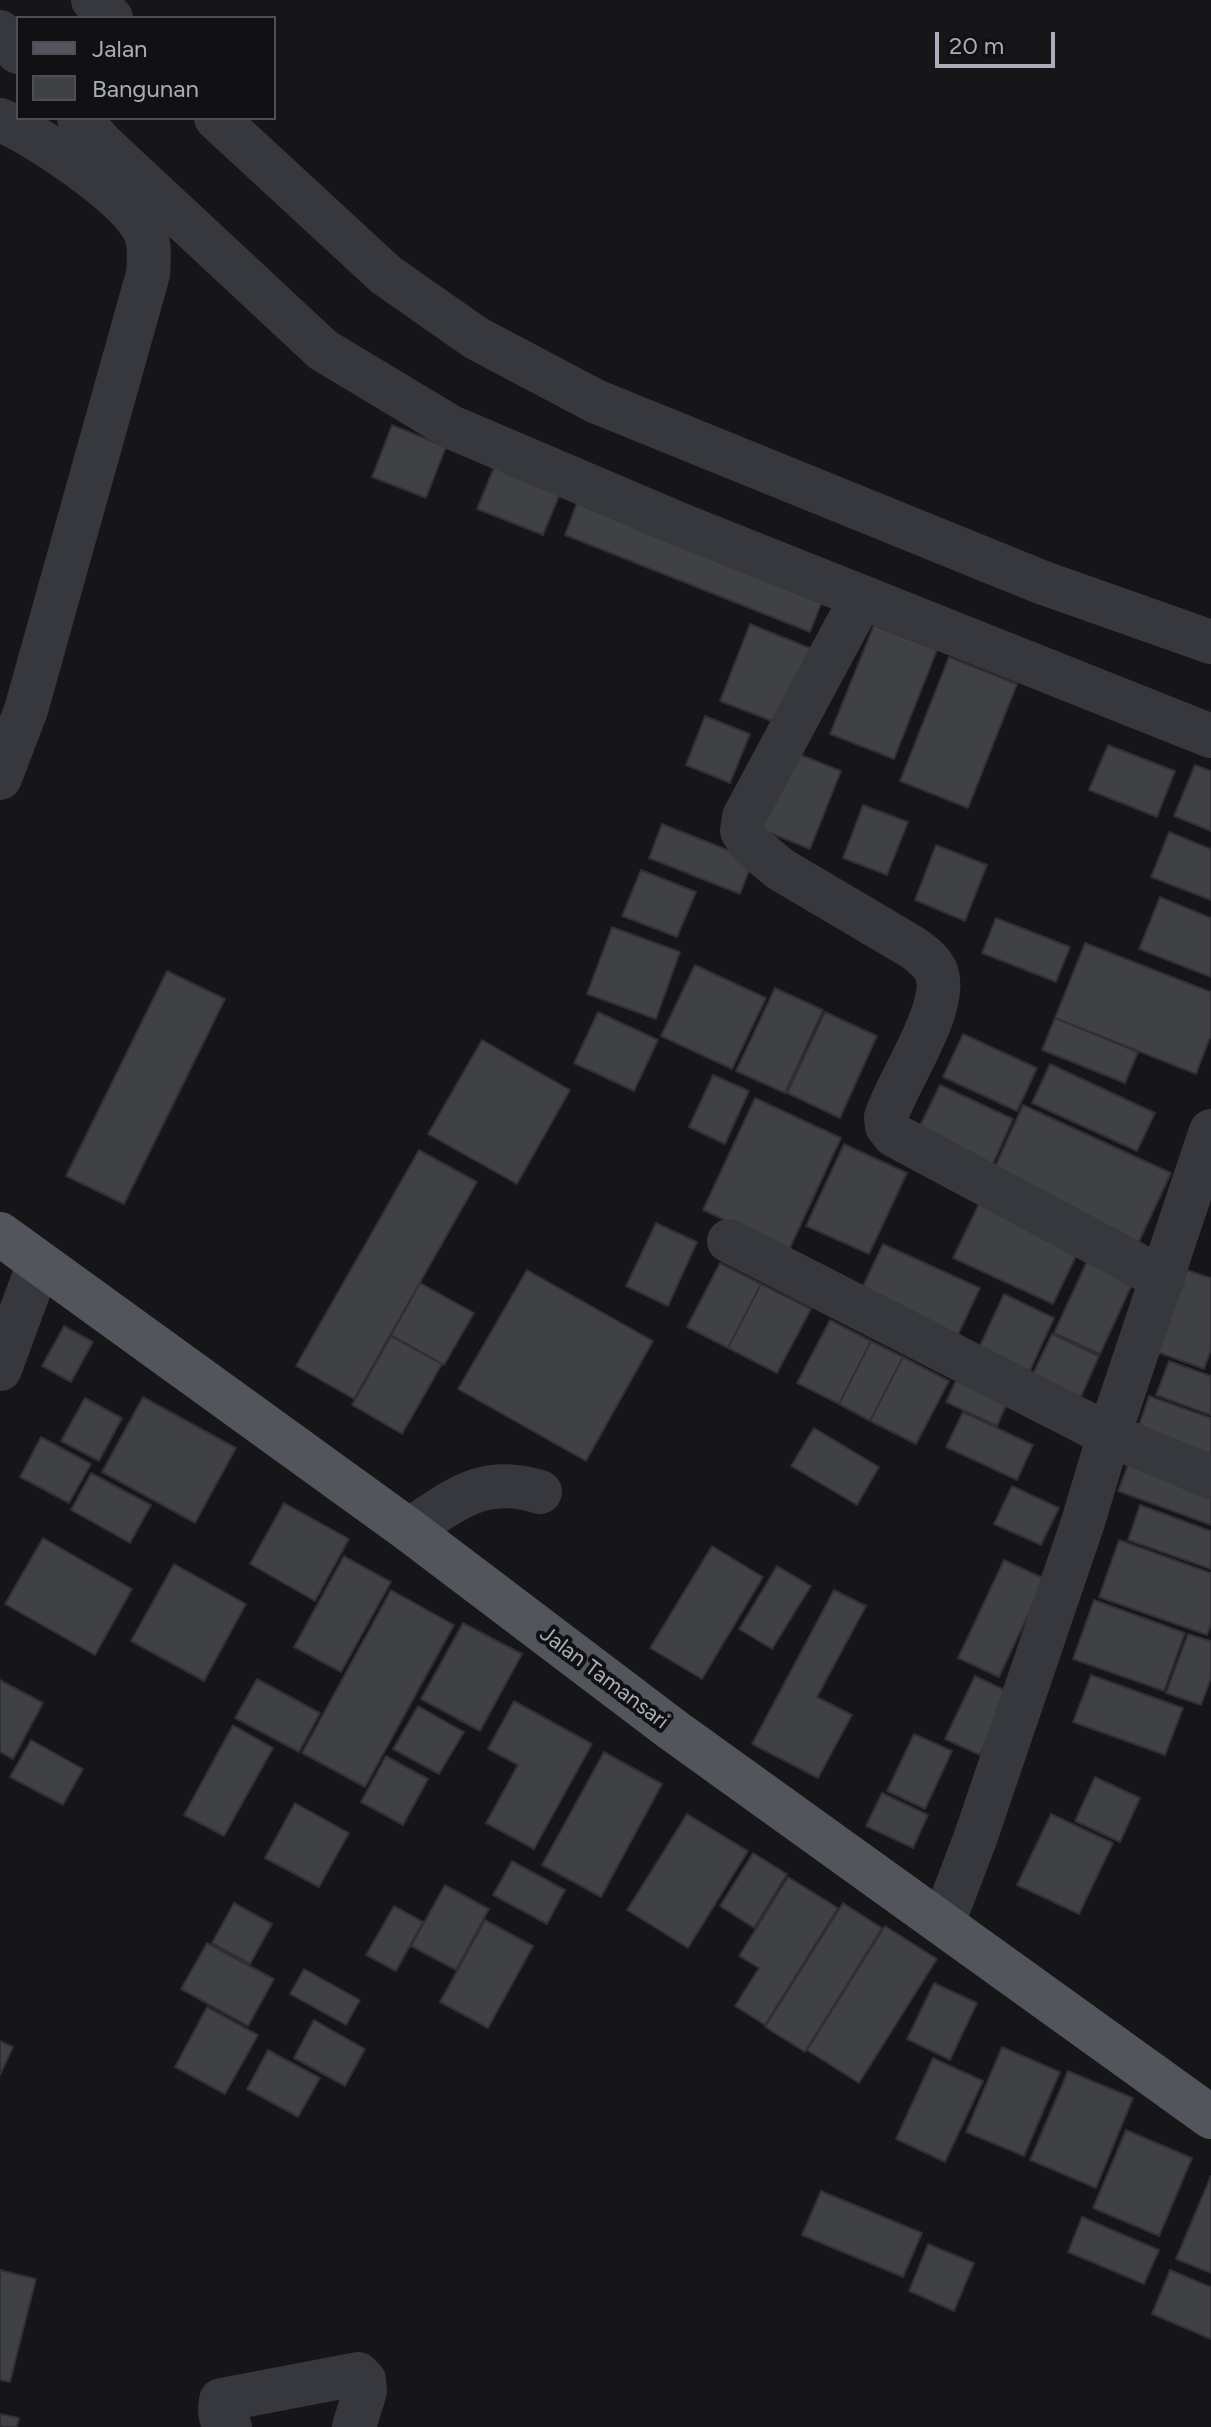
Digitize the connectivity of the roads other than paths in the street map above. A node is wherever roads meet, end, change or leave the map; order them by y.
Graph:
1 (93, 0) edge
2 (109, 16) edge
3 (0, 32) edge
4 (16, 50) edge
5 (0, 120) edge
6 (81, 120) edge
7 (218, 120) edge
8 (862, 597) junction
9 (1211, 642) edge
10 (1211, 736) edge
11 (0, 778) edge
12 (1211, 1131) edge
13 (0, 1234) edge
14 (729, 1241) dead end
15 (39, 1263) junction
16 (1163, 1279) junction
17 (0, 1369) edge
18 (1109, 1435) junction
19 (1211, 1477) edge
20 (540, 1492) dead end
21 (409, 1530) junction
22 (943, 1923) junction
23 (1211, 2117) edge
24 (230, 2427) edge
25 (354, 2427) edge

1 - 2 street
3 - 4 street
5 - 11 street
6 - 8 street
7 - 9 street
8 - 10 street
8 - 16 street
12 - 16 street
13 - 15 main road, Jalan Tamansari
14 - 18 street
15 - 17 street
15 - 21 main road, Jalan Tamansari
16 - 18 street
18 - 19 street
18 - 22 street
20 - 21 street
21 - 22 main road, Jalan Tamansari
22 - 23 main road, Jalan Tamansari
24 - 25 street

